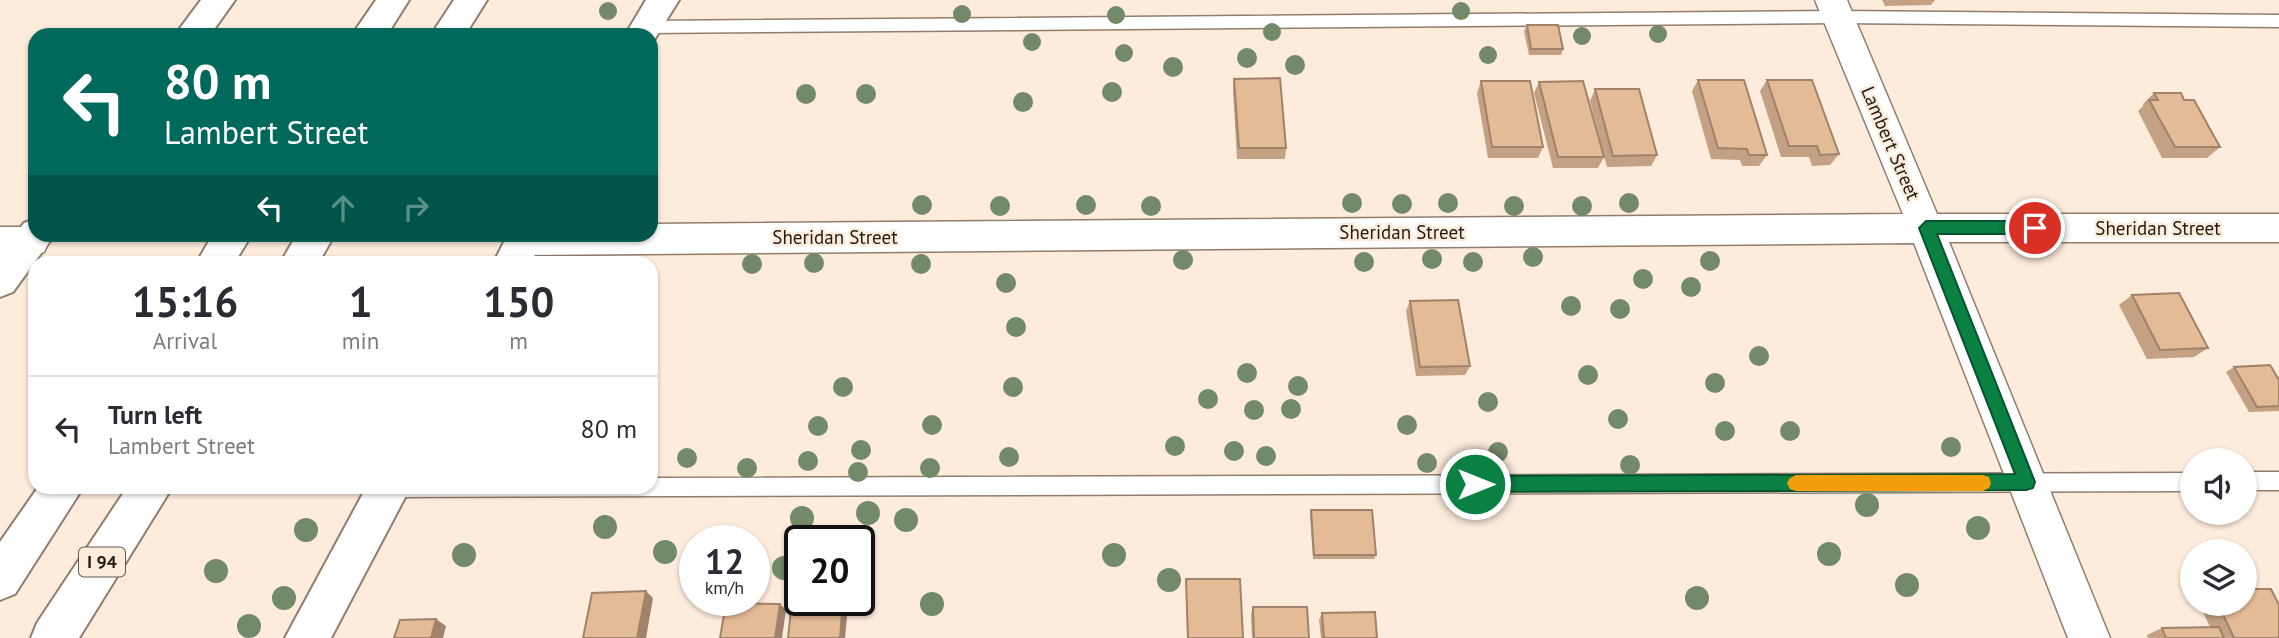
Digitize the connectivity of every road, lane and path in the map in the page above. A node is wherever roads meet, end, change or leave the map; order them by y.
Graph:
1 (219, 0) edge
2 (393, 0) edge
3 (471, 0) edge
4 (1834, 9) edge
5 (650, 21) edge
6 (2279, 21) edge
7 (197, 28) edge
8 (374, 28) edge
9 (453, 28) edge
10 (1926, 228) junction
11 (2279, 228) edge
12 (22, 240) edge
13 (522, 246) edge
14 (0, 281) edge
15 (2257, 481) edge
16 (2279, 481) edge
17 (2026, 482) junction
18 (2180, 482) edge
19 (658, 486) edge
20 (58, 494) edge
21 (147, 494) edge
22 (385, 494) edge
23 (0, 579) edge
24 (53, 638) edge
25 (307, 638) edge
26 (2089, 638) edge

1 - 7 main road
2 - 8 main road
3 - 9 main road
4 - 5 lane
4 - 6 lane
4 - 10 street, Lambert Street
10 - 11 street, Sheridan Street
10 - 13 street, Sheridan Street
10 - 17 street, Lambert Street
12 - 14 main road
15 - 16 lane
17 - 18 lane
17 - 19 lane
17 - 26 street, Lambert Street
20 - 23 main road
21 - 24 main road, I 94
22 - 25 main road

